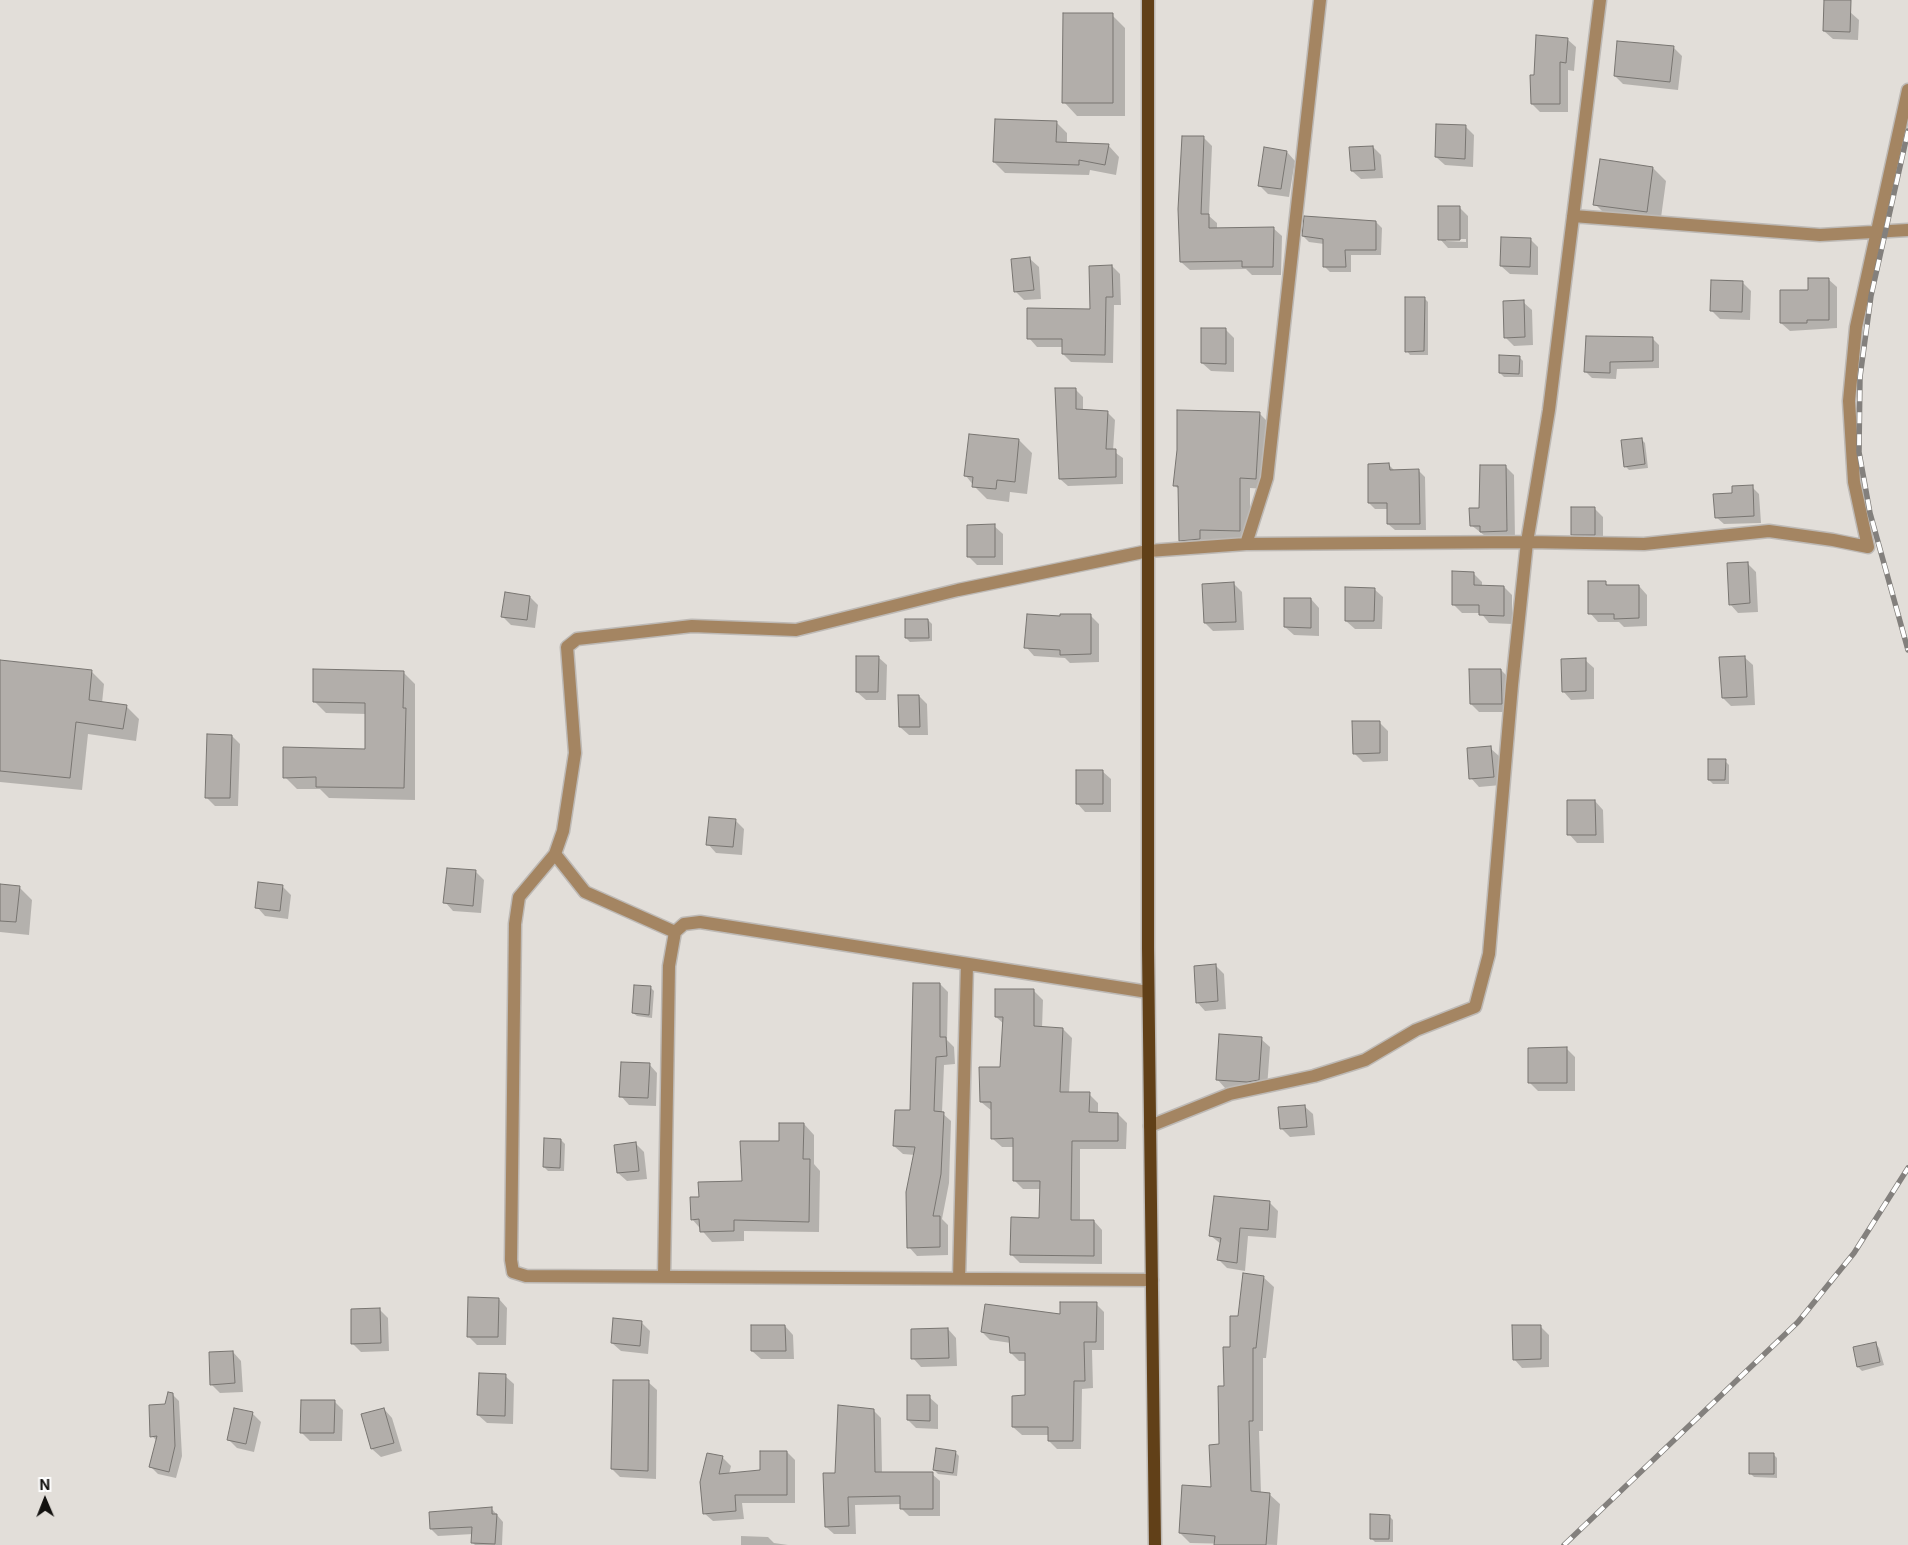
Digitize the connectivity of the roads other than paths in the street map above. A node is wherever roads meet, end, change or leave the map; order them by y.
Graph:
1 (1148, 0) edge
2 (1320, 0) edge
3 (1600, 0) edge
4 (1908, 90) edge
5 (1573, 216) junction
6 (1877, 230) junction
7 (1908, 230) edge
8 (1527, 542) junction
9 (1246, 544) junction
10 (1148, 550) junction
11 (555, 854) junction
12 (675, 932) junction
13 (967, 964) junction
14 (1148, 992) junction
15 (1150, 1126) junction
16 (664, 1277) junction
17 (959, 1279) junction
18 (1152, 1280) junction
19 (1155, 1545) edge

1 - 10 main road
2 - 9 street
3 - 5 street
4 - 6 street
5 - 6 street
5 - 8 street
6 - 7 street
6 - 8 street
8 - 9 street
8 - 15 street
9 - 10 street
10 - 11 street
10 - 14 main road
11 - 12 street
11 - 16 street
12 - 13 street
12 - 16 street
13 - 14 street
13 - 17 street
14 - 15 main road
15 - 18 main road
16 - 17 street
17 - 18 street
18 - 19 main road

